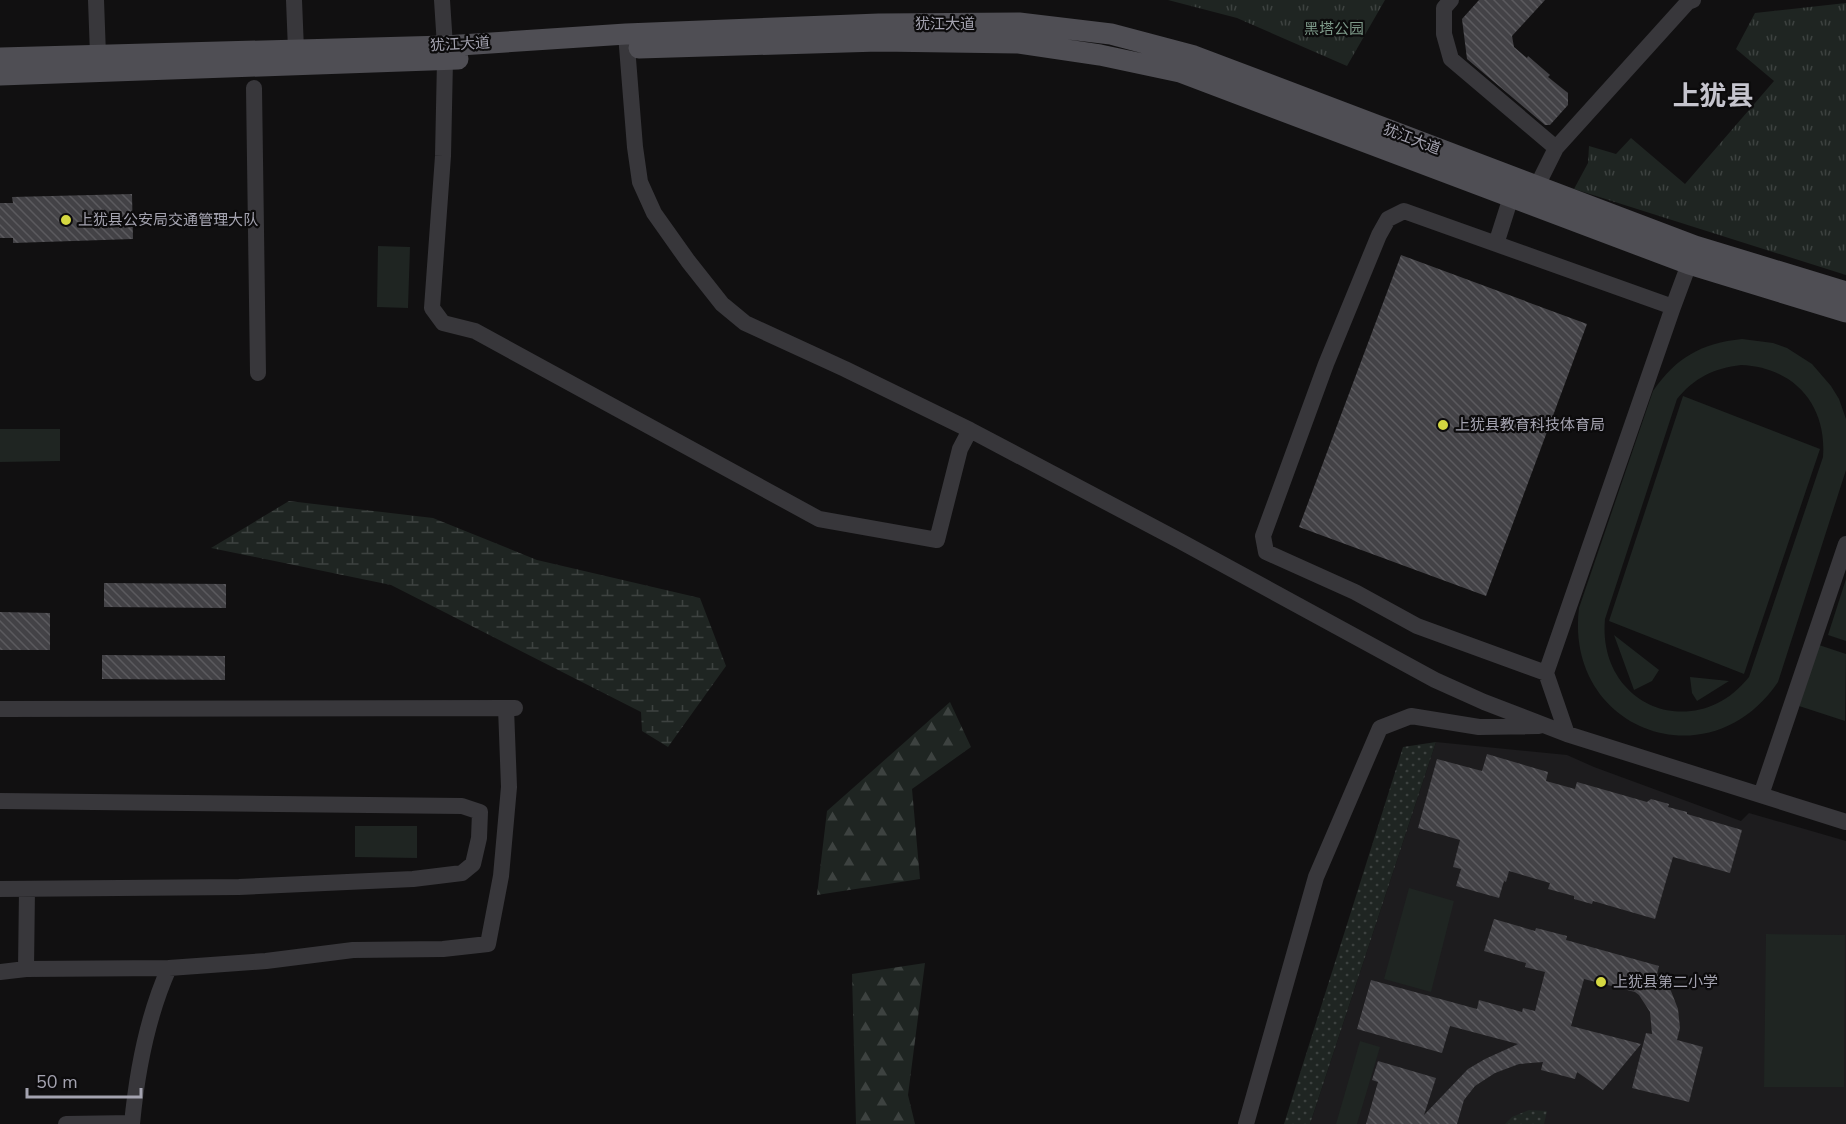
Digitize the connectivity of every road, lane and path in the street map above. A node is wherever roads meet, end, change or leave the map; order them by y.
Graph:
1 (96, 0) edge
2 (294, 0) edge
3 (442, 0) edge
4 (1451, 0) edge
5 (1693, 0) edge
6 (627, 41) junction
7 (296, 50) junction
8 (445, 53) junction
9 (98, 55) junction
10 (0, 58) edge
11 (0, 75) edge
12 (254, 88) dead end
13 (1556, 148) junction
14 (1537, 186) junction
15 (1512, 197) junction
16 (1496, 244) junction
17 (1689, 264) junction
18 (1846, 292) edge
19 (1673, 307) junction
20 (1846, 312) edge
21 (258, 373) dead end
22 (970, 430) junction
23 (1846, 544) edge
24 (1546, 673) junction
25 (0, 709) edge
26 (1546, 726) junction
27 (1567, 734) junction
28 (1761, 795) junction
29 (0, 801) edge
30 (1846, 822) edge
31 (0, 889) edge
32 (27, 889) junction
33 (169, 968) junction
34 (26, 969) junction
35 (0, 972) edge
36 (132, 1123) edge
37 (66, 1124) edge
38 (1246, 1124) edge

1 - 9 street
2 - 7 street
3 - 8 street
4 - 13 street
5 - 13 street
6 - 8 main road, 犹江大道
6 - 14 main road, 犹江大道
6 - 15 main road, 犹江大道
6 - 22 street
7 - 8 main road, 犹江大道
7 - 9 main road, 犹江大道
8 - 11 main road, 犹江大道
8 - 22 street
9 - 10 main road, 犹江大道
12 - 21 street
13 - 14 street
14 - 18 main road, 犹江大道
15 - 16 street
15 - 17 main road, 犹江大道
16 - 19 street
16 - 24 street
17 - 19 street
17 - 20 main road, 犹江大道
19 - 24 street
22 - 26 street
23 - 28 street
24 - 27 street
25 - 33 street
26 - 27 street
26 - 38 street
27 - 28 street
28 - 30 street
29 - 32 street
31 - 32 street
32 - 34 street
33 - 34 street
33 - 36 street
34 - 35 street
36 - 37 street

